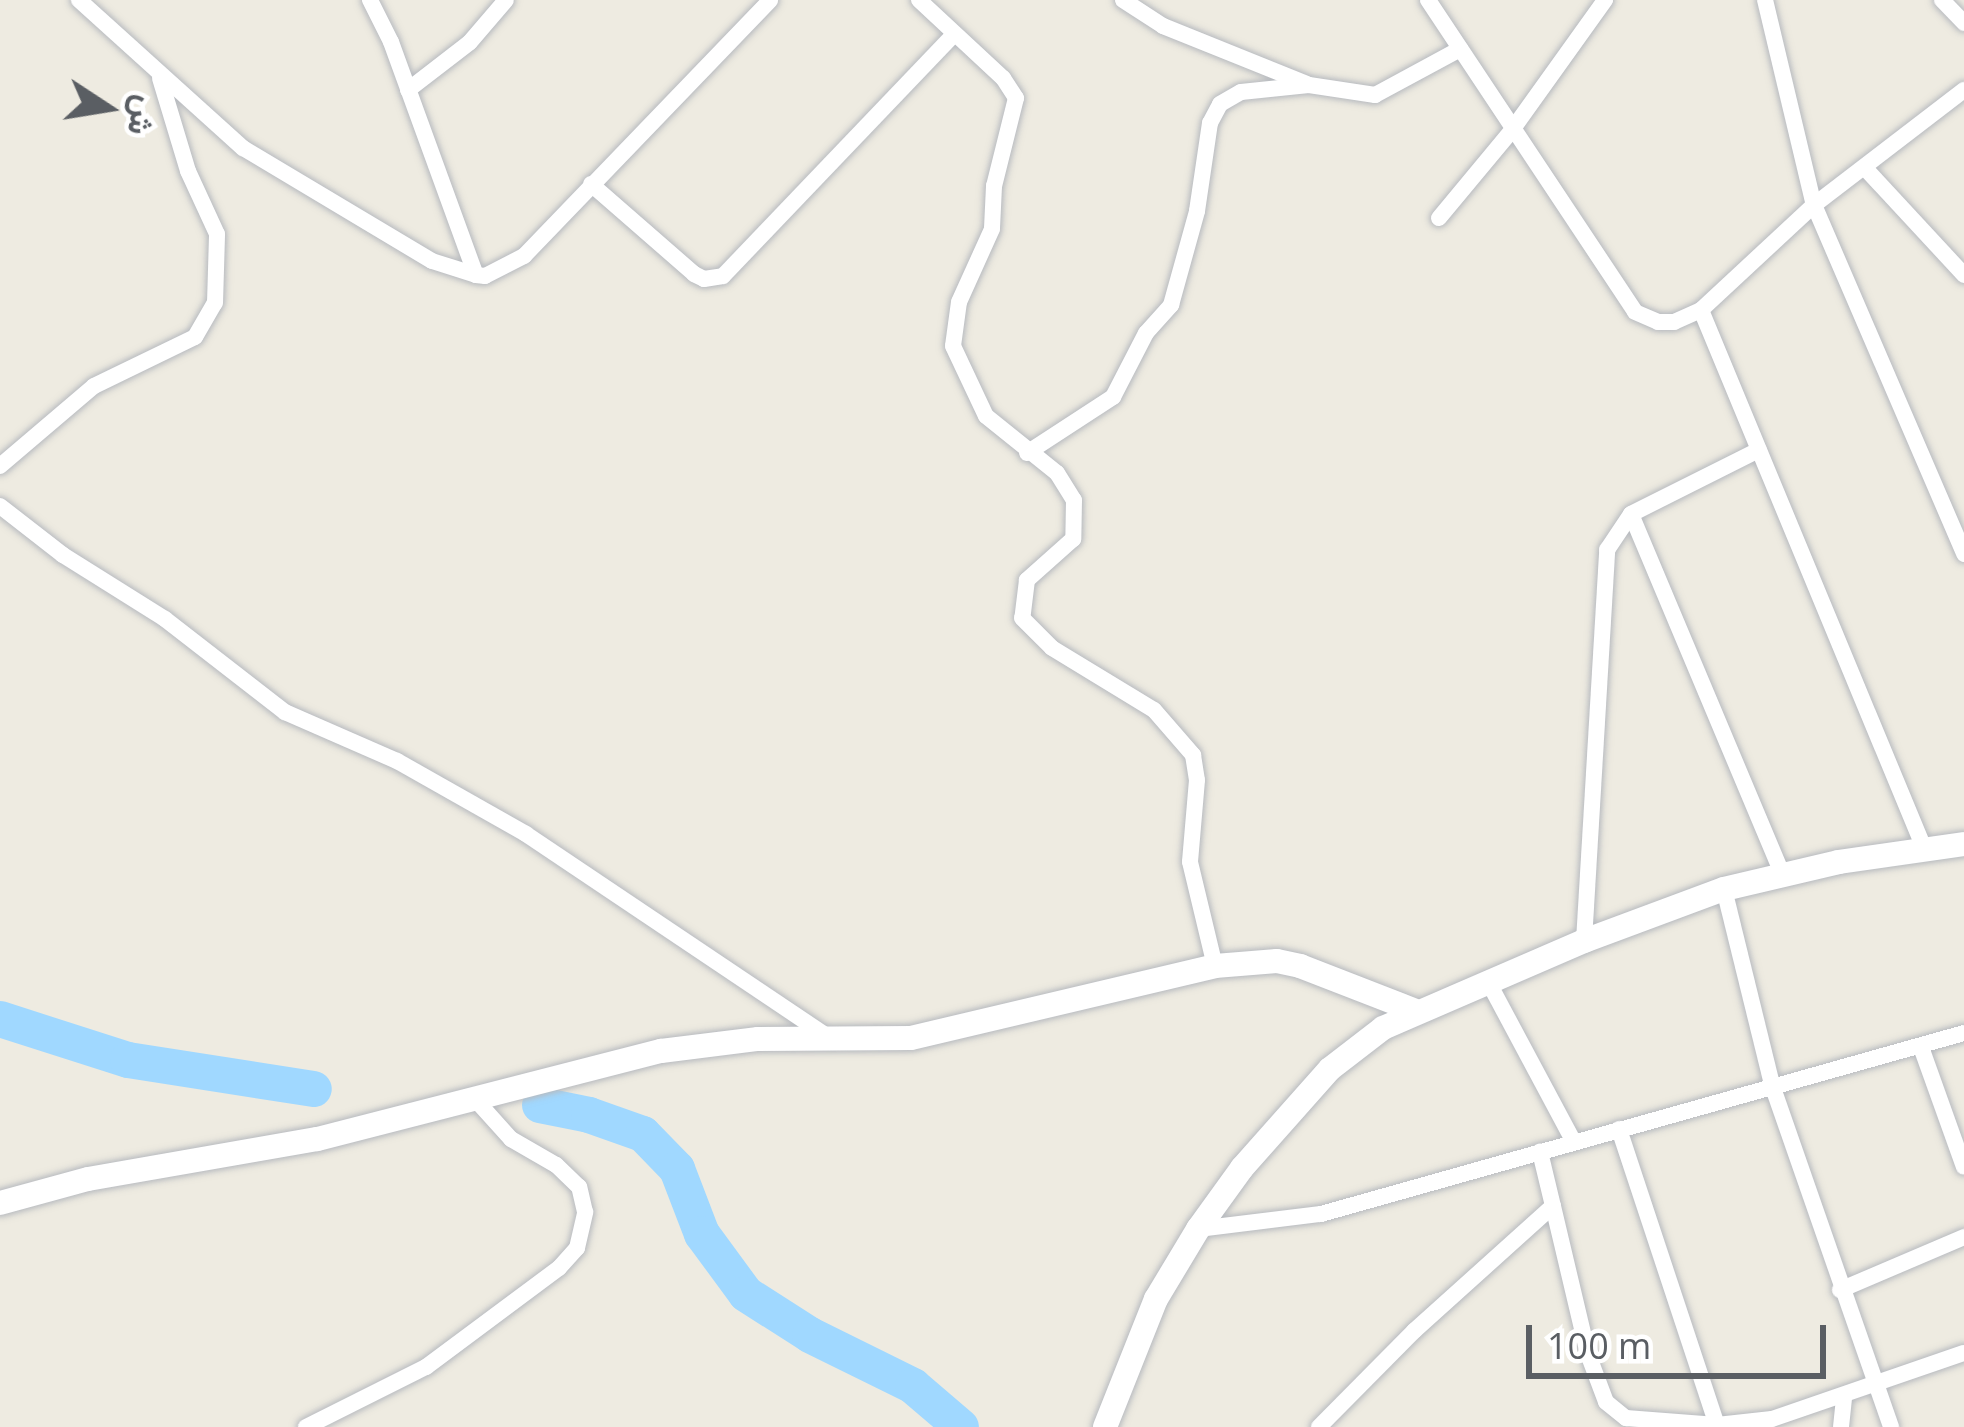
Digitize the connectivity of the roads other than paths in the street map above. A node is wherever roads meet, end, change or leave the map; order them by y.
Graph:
1 (79, 0) edge
2 (370, 0) edge
3 (506, 0) edge
4 (770, 0) edge
5 (919, 0) edge
6 (1123, 0) edge
7 (1428, 0) edge
8 (1605, 0) edge
9 (1765, 0) edge
10 (1942, 0) edge
11 (1964, 23) edge
12 (953, 35) junction
13 (1460, 49) junction
14 (160, 78) junction
15 (1310, 85) junction
16 (408, 90) junction
17 (1964, 90) edge
18 (1511, 130) junction
19 (1865, 168) junction
20 (591, 184) junction
21 (1814, 205) junction
22 (1439, 218) dead end
23 (476, 275) junction
24 (1964, 275) edge
25 (1701, 310) junction
26 (1759, 450) junction
27 (1028, 452) junction
28 (0, 466) edge
29 (1964, 498) edge
30 (0, 506) edge
31 (1948, 513) junction
32 (1631, 514) junction
33 (1964, 554) edge
34 (1964, 844) edge
35 (1924, 848) junction
36 (1782, 874) junction
37 (1724, 889) junction
38 (1584, 941) junction
39 (1215, 966) junction
40 (1490, 985) junction
41 (1416, 1011) junction
42 (1964, 1034) edge
43 (834, 1041) junction
44 (1921, 1047) junction
45 (1772, 1084) junction
46 (475, 1100) junction
47 (1619, 1130) junction
48 (1574, 1142) junction
49 (1540, 1152) junction
50 (1964, 1167) edge
51 (0, 1203) edge
52 (1553, 1206) junction
53 (1198, 1229) junction
54 (1964, 1237) edge
55 (1840, 1289) junction
56 (1964, 1353) edge
57 (1876, 1387) junction
58 (1844, 1396) junction
59 (1717, 1425) edge
60 (306, 1427) edge
61 (1105, 1427) edge
62 (1319, 1427) edge
63 (1841, 1427) edge
64 (1891, 1427) edge

1 - 14 street
2 - 16 street
3 - 16 street
4 - 20 street
5 - 12 street
6 - 15 street
7 - 13 street
8 - 18 street
9 - 21 street
10 - 11 street
12 - 20 street
12 - 27 street
13 - 15 street
13 - 18 street
14 - 23 street
14 - 28 street
15 - 27 street
16 - 23 street
17 - 19 street
18 - 22 street
18 - 25 street
19 - 21 street
19 - 24 street
20 - 23 street
21 - 25 street
21 - 31 street
25 - 26 street
26 - 32 street
26 - 35 street
27 - 39 street
29 - 31 street
30 - 43 street
31 - 33 street
32 - 36 street
32 - 38 street
34 - 35 street
35 - 36 street
36 - 37 street
37 - 38 street
37 - 45 street
38 - 40 street
39 - 41 street
39 - 43 street
40 - 41 street
40 - 48 street
41 - 53 street
42 - 44 street
43 - 46 street
44 - 45 street
44 - 50 street
45 - 47 street
45 - 55 street
46 - 51 street
46 - 60 street
47 - 48 street
47 - 59 street
48 - 49 street
49 - 52 street
49 - 53 street
52 - 59 street
52 - 62 street
53 - 61 street
54 - 55 street
55 - 57 street
56 - 57 street
57 - 58 street
57 - 64 street
58 - 59 street
58 - 63 street

